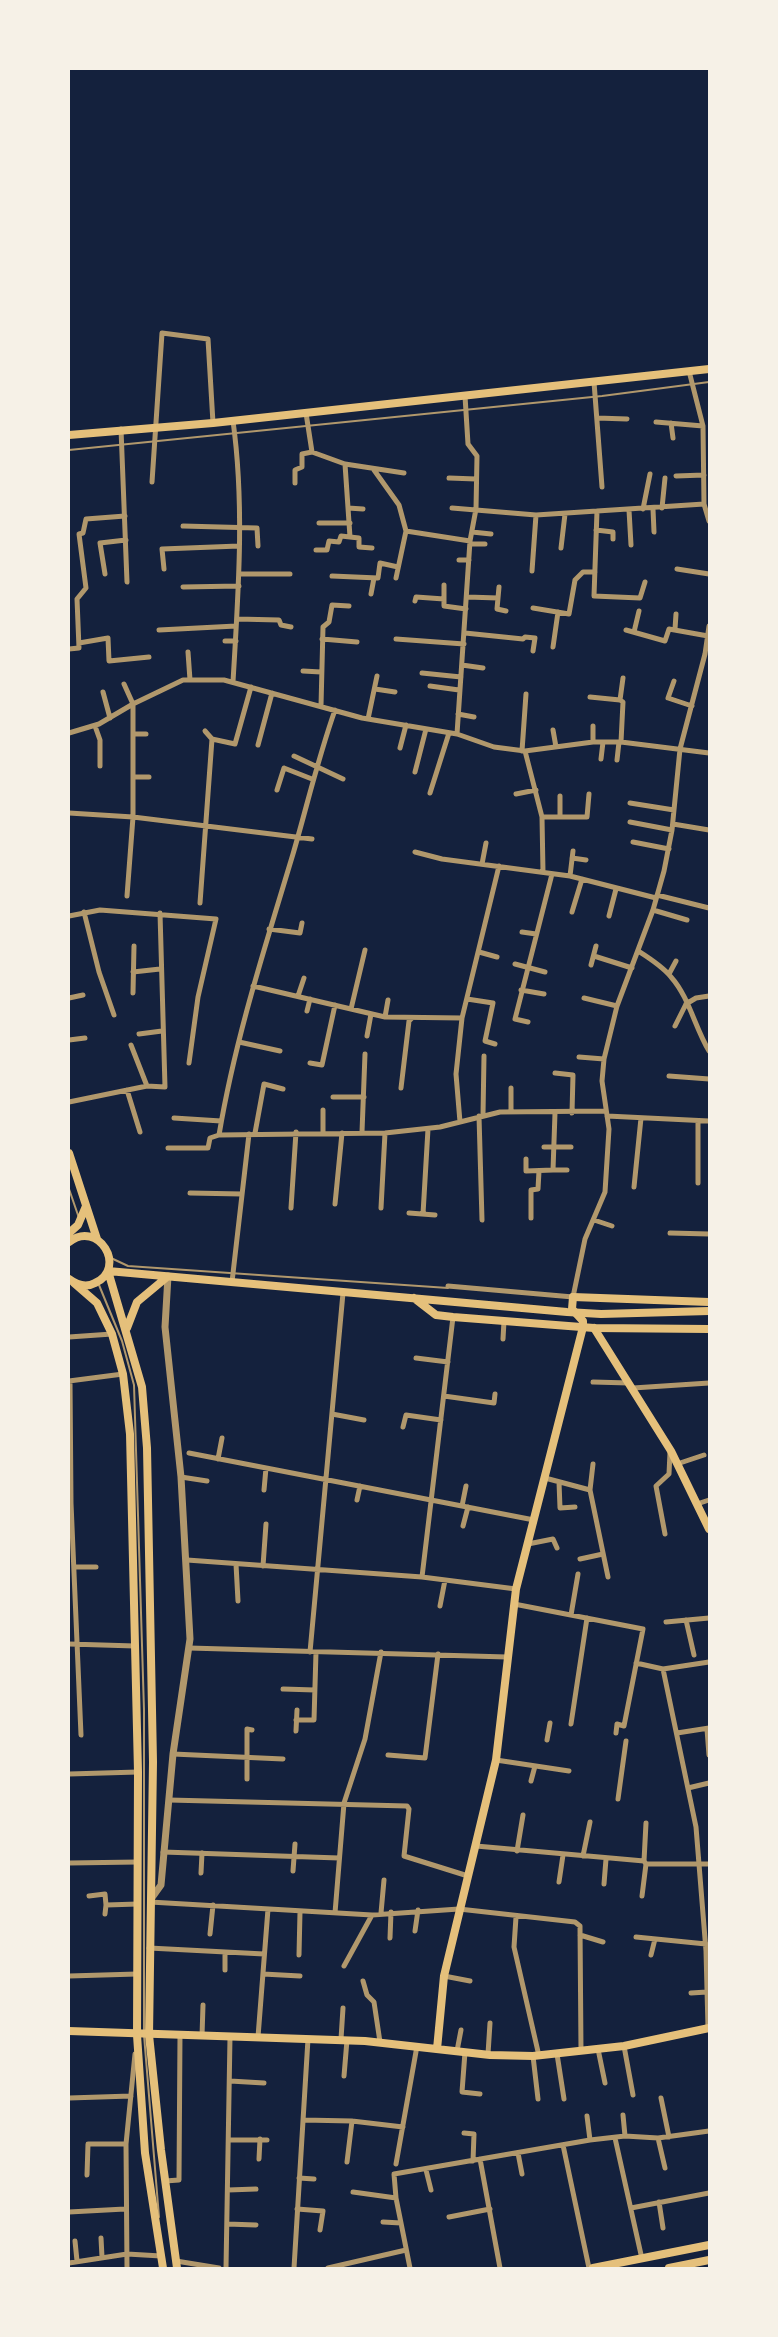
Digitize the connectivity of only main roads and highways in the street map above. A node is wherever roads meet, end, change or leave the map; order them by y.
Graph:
1 (709, 369) edge
2 (69, 435) edge
3 (69, 1153) edge
4 (72, 1170) edge
5 (86, 1204) junction
6 (69, 1233) edge
7 (97, 1239) junction
8 (69, 1242) edge
9 (108, 1271) junction
10 (168, 1276) junction
11 (72, 1281) edge
12 (573, 1297) joint
13 (414, 1298) junction
14 (709, 1302) edge
15 (709, 1311) edge
16 (583, 1328) junction
17 (594, 1328) junction
18 (709, 1329) edge
19 (127, 1332) junction
20 (112, 1334) junction
21 (709, 1529) edge
22 (708, 2028) edge
23 (69, 2031) edge
24 (143, 2035) junction
25 (437, 2049) junction
26 (709, 2245) edge
27 (709, 2260) edge
28 (177, 2264) edge
29 (164, 2268) edge
30 (591, 2268) edge
31 (669, 2268) edge

1 - 2 main road
3 - 4 main road
4 - 5 main road
5 - 6 main road
5 - 7 main road
7 - 8 main road
7 - 9 main road
9 - 10 main road
9 - 11 main road
9 - 19 main road
10 - 13 main road
10 - 19 main road
11 - 20 main road
12 - 14 main road
12 - 16 main road
13 - 15 main road
13 - 16 main road
16 - 17 main road
16 - 25 main road
17 - 18 main road
17 - 21 main road
19 - 20 main road
19 - 24 main road
20 - 24 main road
22 - 25 main road
23 - 24 main road
24 - 25 main road
24 - 28 main road
24 - 29 main road
26 - 30 main road
27 - 31 main road

